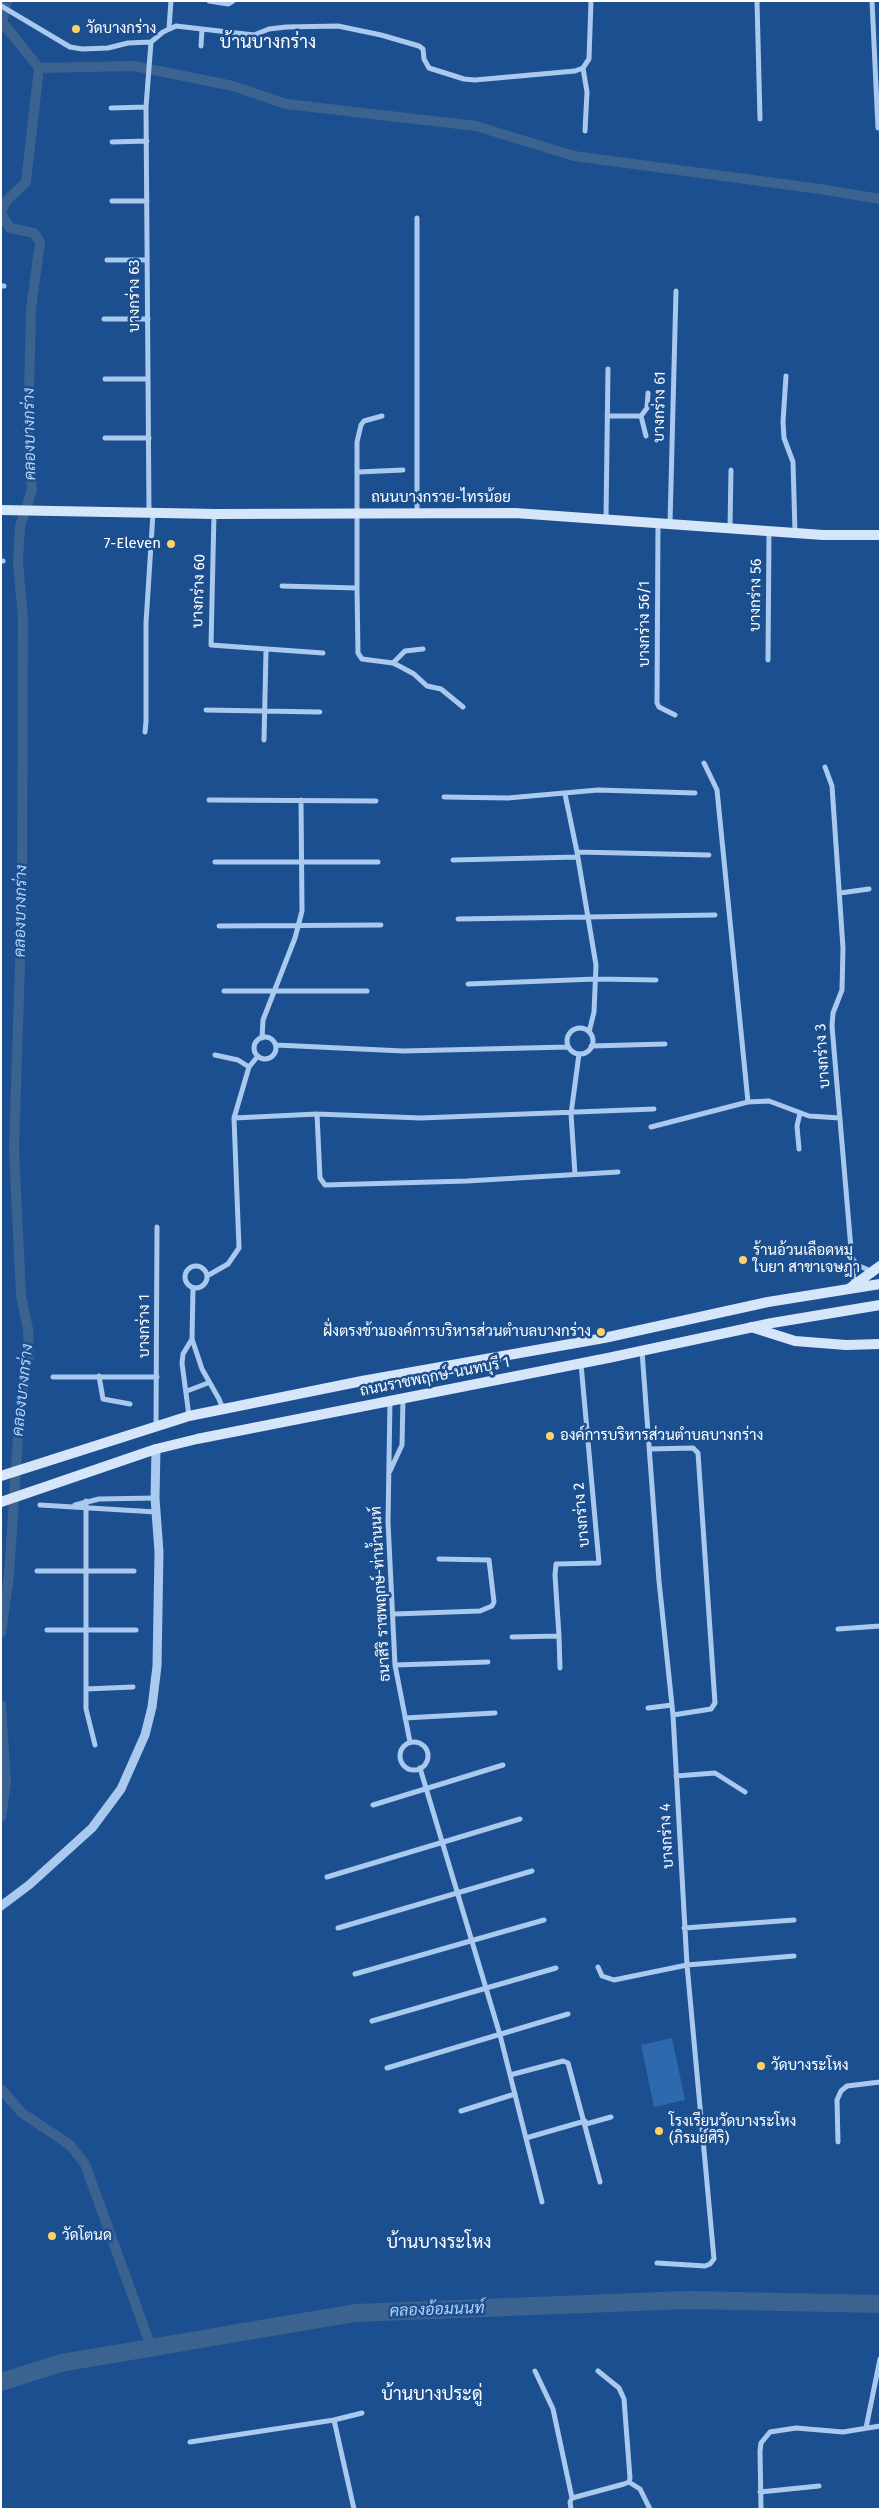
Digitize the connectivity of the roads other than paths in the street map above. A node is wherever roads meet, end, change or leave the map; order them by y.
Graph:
1 (171, 1) edge
2 (209, 1) edge
3 (233, 1) edge
4 (591, 1) edge
5 (757, 1) edge
6 (872, 1) edge
7 (1, 6) edge
8 (169, 28) junction
9 (202, 29) junction
10 (151, 42) junction
11 (201, 46) dead end
12 (583, 68) junction
13 (146, 107) junction
14 (111, 108) dead end
15 (760, 119) dead end
16 (878, 128) dead end
17 (585, 131) dead end
18 (146, 141) junction
19 (112, 142) dead end
20 (112, 201) dead end
21 (147, 201) junction
22 (417, 218) dead end
23 (107, 260) dead end
24 (147, 260) junction
25 (676, 291) dead end
26 (104, 319) dead end
27 (148, 319) junction
28 (608, 369) dead end
29 (786, 376) dead end
30 (105, 379) dead end
31 (148, 379) junction
32 (648, 393) dead end
33 (382, 416) dead end
34 (607, 416) junction
35 (641, 416) junction
36 (646, 436) dead end
37 (105, 438) dead end
38 (149, 438) junction
39 (403, 470) dead end
40 (731, 470) dead end
41 (358, 472) junction
42 (1, 510) edge
43 (151, 513) junction
44 (417, 513) junction
45 (214, 514) junction
46 (358, 514) junction
47 (606, 518) junction
48 (658, 523) junction
49 (670, 523) junction
50 (730, 528) junction
51 (769, 531) junction
52 (795, 532) junction
53 (880, 535) edge
54 (282, 586) dead end
55 (357, 588) junction
56 (423, 649) dead end
57 (266, 651) junction
58 (323, 654) dead end
59 (768, 660) dead end
60 (393, 663) junction
61 (463, 707) dead end
62 (206, 710) dead end
63 (264, 710) junction
64 (320, 712) dead end
65 (675, 715) dead end
66 (144, 732) dead end
67 (264, 740) dead end
68 (704, 763) dead end
69 (825, 767) dead end
70 (695, 793) dead end
71 (565, 794) junction
72 (444, 797) dead end
73 (209, 800) dead end
74 (302, 800) junction
75 (376, 801) dead end
76 (578, 854) junction
77 (709, 855) dead end
78 (453, 860) dead end
79 (302, 861) junction
80 (215, 862) dead end
81 (378, 862) dead end
82 (869, 889) dead end
83 (840, 893) junction
84 (715, 915) dead end
85 (589, 918) junction
86 (458, 919) dead end
87 (299, 925) junction
88 (381, 925) dead end
89 (219, 926) dead end
90 (596, 979) junction
91 (656, 980) dead end
92 (468, 984) dead end
93 (224, 990) dead end
94 (367, 991) dead end
95 (272, 992) junction
96 (589, 1032) junction
97 (262, 1038) junction
98 (665, 1044) dead end
99 (276, 1045) junction
100 (591, 1046) junction
101 (568, 1047) junction
102 (579, 1054) junction
103 (215, 1055) dead end
104 (258, 1056) junction
105 (250, 1067) junction
106 (748, 1102) junction
107 (654, 1109) dead end
108 (800, 1113) junction
109 (317, 1114) junction
110 (571, 1114) junction
111 (234, 1118) junction
112 (840, 1118) junction
113 (650, 1127) dead end
114 (799, 1149) dead end
115 (618, 1172) dead end
116 (575, 1174) junction
117 (157, 1226) dead end
118 (852, 1258) junction
119 (876, 1269) edge
120 (207, 1276) junction
121 (880, 1284) edge
122 (852, 1287) junction
123 (194, 1288) junction
124 (880, 1305) edge
125 (750, 1327) junction
126 (192, 1339) junction
127 (876, 1346) edge
128 (642, 1351) junction
129 (581, 1363) junction
130 (99, 1376) junction
131 (53, 1377) dead end
132 (157, 1377) junction
133 (208, 1383) junction
134 (187, 1391) junction
135 (403, 1399) junction
136 (390, 1401) junction
137 (130, 1404) dead end
138 (222, 1409) junction
139 (189, 1416) junction
140 (156, 1425) junction
141 (650, 1449) junction
142 (156, 1450) junction
143 (388, 1474) junction
144 (2, 1476) edge
145 (155, 1498) junction
146 (86, 1501) junction
147 (1, 1502) edge
148 (40, 1505) dead end
149 (74, 1505) junction
150 (86, 1508) junction
151 (156, 1512) junction
152 (439, 1559) dead end
153 (37, 1571) dead end
154 (86, 1571) junction
155 (134, 1571) dead end
156 (394, 1614) junction
157 (880, 1626) edge
158 (838, 1628) dead end
159 (47, 1630) dead end
160 (87, 1630) junction
161 (136, 1630) dead end
162 (559, 1636) junction
163 (512, 1637) dead end
164 (488, 1662) dead end
165 (395, 1665) junction
166 (560, 1668) dead end
167 (133, 1687) dead end
168 (86, 1689) junction
169 (672, 1705) junction
170 (648, 1708) dead end
171 (495, 1713) dead end
172 (673, 1715) junction
173 (405, 1718) junction
174 (410, 1742) junction
175 (95, 1745) dead end
176 (503, 1765) dead end
177 (420, 1768) junction
178 (676, 1776) junction
179 (427, 1788) junction
180 (745, 1792) dead end
181 (373, 1805) dead end
182 (520, 1818) dead end
183 (444, 1842) junction
184 (532, 1871) dead end
185 (327, 1877) dead end
186 (458, 1892) junction
187 (1, 1906) edge
188 (544, 1920) dead end
189 (794, 1920) dead end
190 (338, 1928) dead end
191 (684, 1928) junction
192 (472, 1941) junction
193 (794, 1956) dead end
194 (687, 1965) junction
195 (598, 1967) dead end
196 (556, 1968) dead end
197 (355, 1974) dead end
198 (486, 1987) junction
199 (568, 2014) dead end
200 (372, 2021) dead end
201 (500, 2035) junction
202 (387, 2068) dead end
203 (510, 2075) junction
204 (880, 2082) edge
205 (515, 2094) junction
206 (461, 2111) dead end
207 (611, 2117) dead end
208 (586, 2122) junction
209 (526, 2138) junction
210 (838, 2142) dead end
211 (600, 2182) dead end
212 (542, 2202) dead end
213 (657, 2263) dead end
214 (880, 2359) edge
215 (534, 2371) dead end
216 (598, 2371) dead end
217 (362, 2413) dead end
218 (334, 2420) junction
219 (880, 2426) edge
220 (866, 2428) junction
221 (190, 2442) dead end
222 (629, 2482) junction
223 (819, 2486) dead end
224 (760, 2492) junction
225 (572, 2498) junction
226 (354, 2509) edge
227 (571, 2509) edge
228 (650, 2509) edge
229 (761, 2509) edge

1 - 8 street
2 - 3 street
4 - 12 street
5 - 15 street
6 - 16 street
7 - 10 street
8 - 9 street
8 - 10 street
9 - 11 street
9 - 12 street
10 - 13 street, บางกร่าง 63
12 - 17 street
13 - 14 street
13 - 18 street, บางกร่าง 63
18 - 19 street
18 - 21 street, บางกร่าง 63
20 - 21 street
21 - 24 street, บางกร่าง 63
22 - 44 street
23 - 24 street
24 - 27 street, บางกร่าง 63
25 - 49 street, บางกร่าง 61
26 - 27 street
27 - 31 street, บางกร่าง 63
28 - 34 street
29 - 52 street
30 - 31 street
31 - 38 street, บางกร่าง 63
32 - 35 street
33 - 41 street
34 - 35 street
34 - 47 street
35 - 36 street
37 - 38 street
38 - 43 street, บางกร่าง 63
39 - 41 street
40 - 50 street
41 - 46 street
42 - 43 main road, ถนนบางกรวย-ไทรน้อย
43 - 45 main road, ถนนบางกรวย-ไทรน้อย
43 - 66 street, บางกร่าง 63
44 - 46 main road, ถนนบางกรวย-ไทรน้อย
44 - 47 main road, ถนนบางกรวย-ไทรน้อย
45 - 46 main road, ถนนบางกรวย-ไทรน้อย
45 - 57 street, บางกร่าง 60
46 - 55 street
47 - 48 main road, ถนนบางกรวย-ไทรน้อย
48 - 49 main road, ถนนบางกรวย-ไทรน้อย
48 - 65 street, บางกร่าง 56/1
49 - 50 main road, ถนนบางกรวย-ไทรน้อย
50 - 51 main road, ถนนบางกรวย-ไทรน้อย
51 - 52 main road, ถนนบางกรวย-ไทรน้อย
51 - 59 street, บางกร่าง 56
52 - 53 main road, ถนนบางกรวย-ไทรน้อย
54 - 55 street
55 - 60 street
56 - 60 street
57 - 58 street, บางกร่าง 60
57 - 63 street
60 - 61 street
62 - 63 street
63 - 64 street
63 - 67 street
68 - 106 street
69 - 83 street, บางกร่าง 3
70 - 71 street
71 - 72 street
71 - 76 street
73 - 74 street
74 - 75 street
74 - 79 street
76 - 77 street
76 - 78 street
76 - 85 street
79 - 80 street
79 - 81 street
79 - 87 street
82 - 83 street
83 - 112 street, บางกร่าง 3
84 - 85 street
85 - 86 street
85 - 90 street
87 - 88 street
87 - 89 street
87 - 95 street
90 - 91 street
90 - 92 street
90 - 96 street
93 - 95 street
94 - 95 street
95 - 97 street
96 - 100 street
96 - 101 street
97 - 99 street
97 - 104 street
98 - 100 street
99 - 101 street
99 - 104 street
100 - 102 street
101 - 102 street
102 - 110 street
103 - 105 street
104 - 105 street
105 - 111 street
106 - 108 street
106 - 113 street
107 - 110 street
108 - 112 street
108 - 114 street
109 - 110 street
109 - 111 street
109 - 116 street
110 - 116 street
111 - 120 street
112 - 118 street, บางกร่าง 3
115 - 116 street
117 - 132 street, บางกร่าง 1
118 - 119 street
118 - 122 street, บางกร่าง 3
119 - 122 main road
120 - 123 street
120 - 123 street
121 - 122 main road, ถนนราชพฤกษ์-นนทบุรี 1
122 - 138 main road, ถนนราชพฤกษ์-นนทบุรี 1
123 - 126 street
124 - 125 main road, ถนนราชพฤกษ์-นนทบุรี 1
125 - 127 main road
125 - 128 main road, ถนนราชพฤกษ์-นนทบุรี 1
126 - 133 street
126 - 134 street
128 - 129 main road, ถนนราชพฤกษ์-นนทบุรี 1
128 - 141 street, บางกร่าง 4
129 - 135 main road, ถนนราชพฤกษ์-นนทบุรี 1
129 - 162 street, บางกร่าง 2
130 - 131 street
130 - 132 street
130 - 137 street
132 - 140 street, บางกร่าง 1
133 - 134 street
133 - 138 street
134 - 139 street
135 - 136 main road, ถนนราชพฤกษ์-นนทบุรี 1
135 - 143 street
136 - 142 main road, ถนนราชพฤกษ์-นนทบุรี 1
136 - 143 street, ธนาสิริ ราชพฤกษ์-ท่าน้ำนนท์
138 - 139 main road, ถนนราชพฤกษ์-นนทบุรี 1
139 - 140 main road, ถนนราชพฤกษ์-นนทบุรี 1
140 - 144 main road, ถนนราชพฤกษ์-นนทบุรี 1
141 - 169 street, บางกร่าง 4
141 - 172 street
142 - 145 street
142 - 147 main road, ถนนราชพฤกษ์-นนทบุรี 1
143 - 156 street, ธนาสิริ ราชพฤกษ์-ท่าน้ำนนท์
145 - 146 street
145 - 151 street
146 - 149 street
146 - 150 street
148 - 149 street
149 - 150 street
150 - 151 street
150 - 154 street
151 - 187 street
152 - 156 street
153 - 154 street
154 - 155 street
154 - 160 street
156 - 165 street, ธนาสิริ ราชพฤกษ์-ท่าน้ำนนท์
157 - 158 street
159 - 160 street
160 - 161 street
160 - 168 street
162 - 163 street
162 - 166 street
164 - 165 street
165 - 173 street, ธนาสิริ ราชพฤกษ์-ท่าน้ำนนท์
167 - 168 street
168 - 175 street
169 - 170 street
169 - 172 street, บางกร่าง 4
171 - 173 street
172 - 178 street, บางกร่าง 4
173 - 174 street, ธนาสิริ ราชพฤกษ์-ท่าน้ำนนท์
174 - 177 street
174 - 177 street
176 - 179 street
177 - 179 street
178 - 180 street
178 - 191 street, บางกร่าง 4
179 - 181 street
179 - 183 street
182 - 183 street
183 - 185 street
183 - 186 street
184 - 186 street
186 - 190 street
186 - 192 street
188 - 192 street
189 - 191 street
191 - 194 street, บางกร่าง 4
192 - 197 street
192 - 198 street
193 - 194 street
194 - 195 street
194 - 213 street, บางกร่าง 4
196 - 198 street
198 - 200 street
198 - 201 street
199 - 201 street
201 - 202 street
201 - 203 street
203 - 205 street
203 - 208 street
204 - 210 street
205 - 206 street
205 - 209 street
207 - 208 street
208 - 209 street
208 - 211 street
209 - 212 street
214 - 220 street
215 - 225 street
216 - 222 street
217 - 218 street
218 - 221 street
218 - 226 street
219 - 220 street
220 - 224 street
222 - 225 street
222 - 228 street
223 - 224 street
224 - 229 street
225 - 227 street

